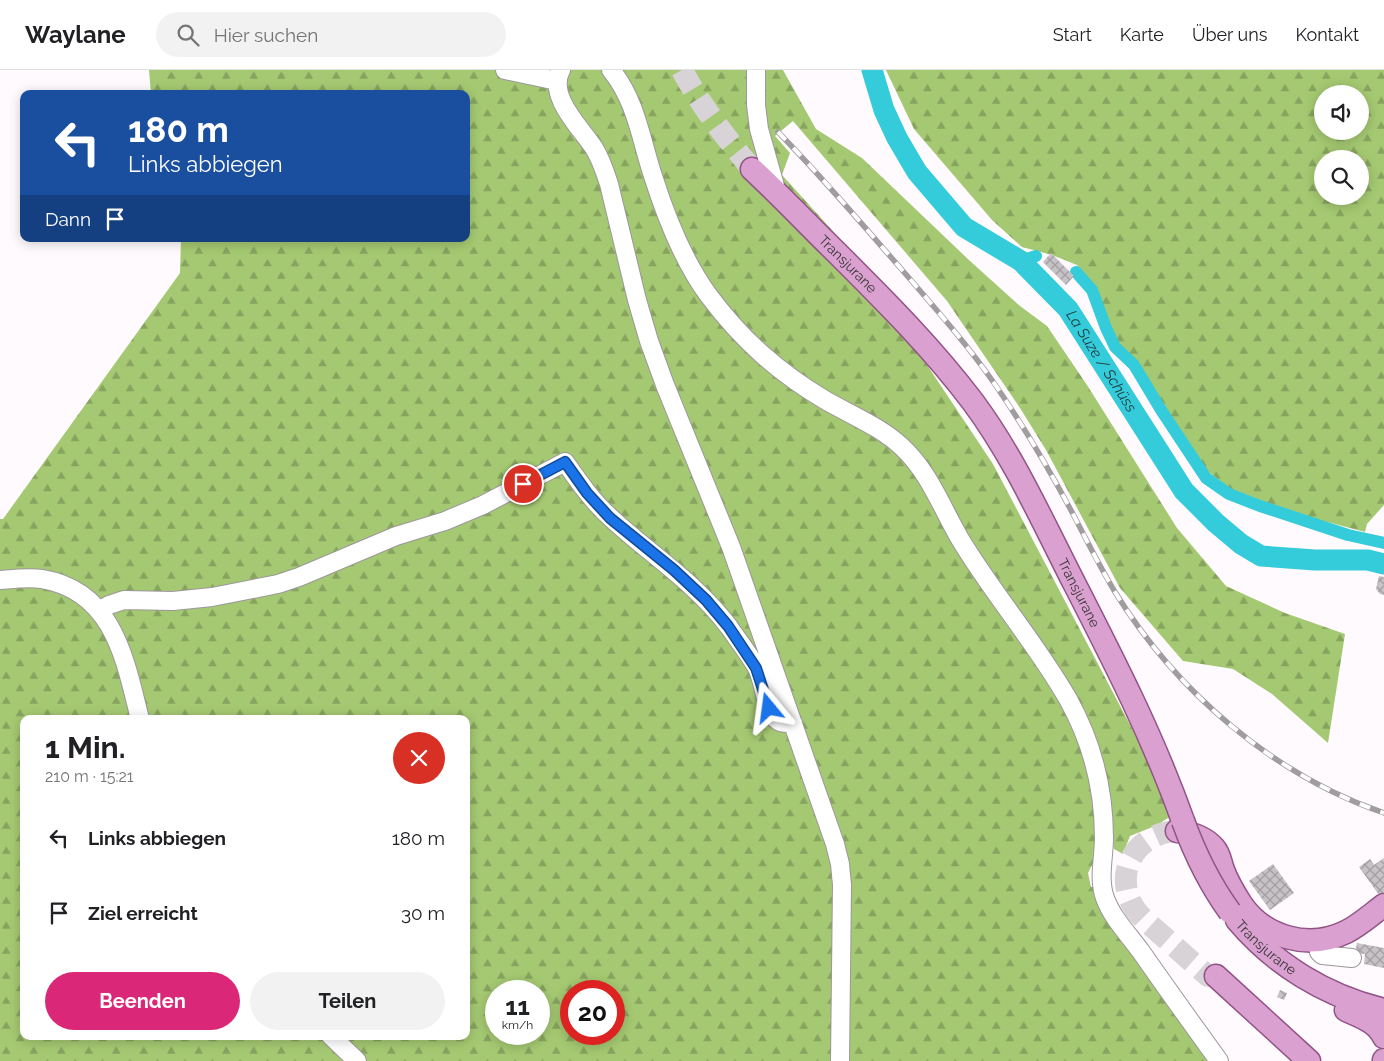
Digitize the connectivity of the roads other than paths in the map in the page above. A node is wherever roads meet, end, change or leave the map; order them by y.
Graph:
1 (504, 70) edge
2 (611, 70) edge
3 (756, 70) edge
4 (559, 76) edge
5 (767, 179) joint
6 (0, 580) edge
7 (100, 610) junction
8 (139, 715) edge
9 (793, 723) junction
10 (1180, 831) junction
11 (1384, 905) edge
12 (1312, 941) junction
13 (1352, 958) dead end
14 (1216, 976) tunnel mouth
15 (1383, 1025) edge
16 (335, 1040) edge
17 (357, 1061) edge
18 (840, 1061) edge
19 (1219, 1061) edge
20 (1309, 1061) edge

1 - 4 street
2 - 19 street
3 - 5 street
4 - 9 street
5 - 10 main road, Transjurane
6 - 7 street
7 - 8 street
7 - 9 street
9 - 18 street
10 - 12 main road
10 - 15 main road, Transjurane, bridge
11 - 12 main road
12 - 13 street
14 - 20 main road
16 - 17 street

